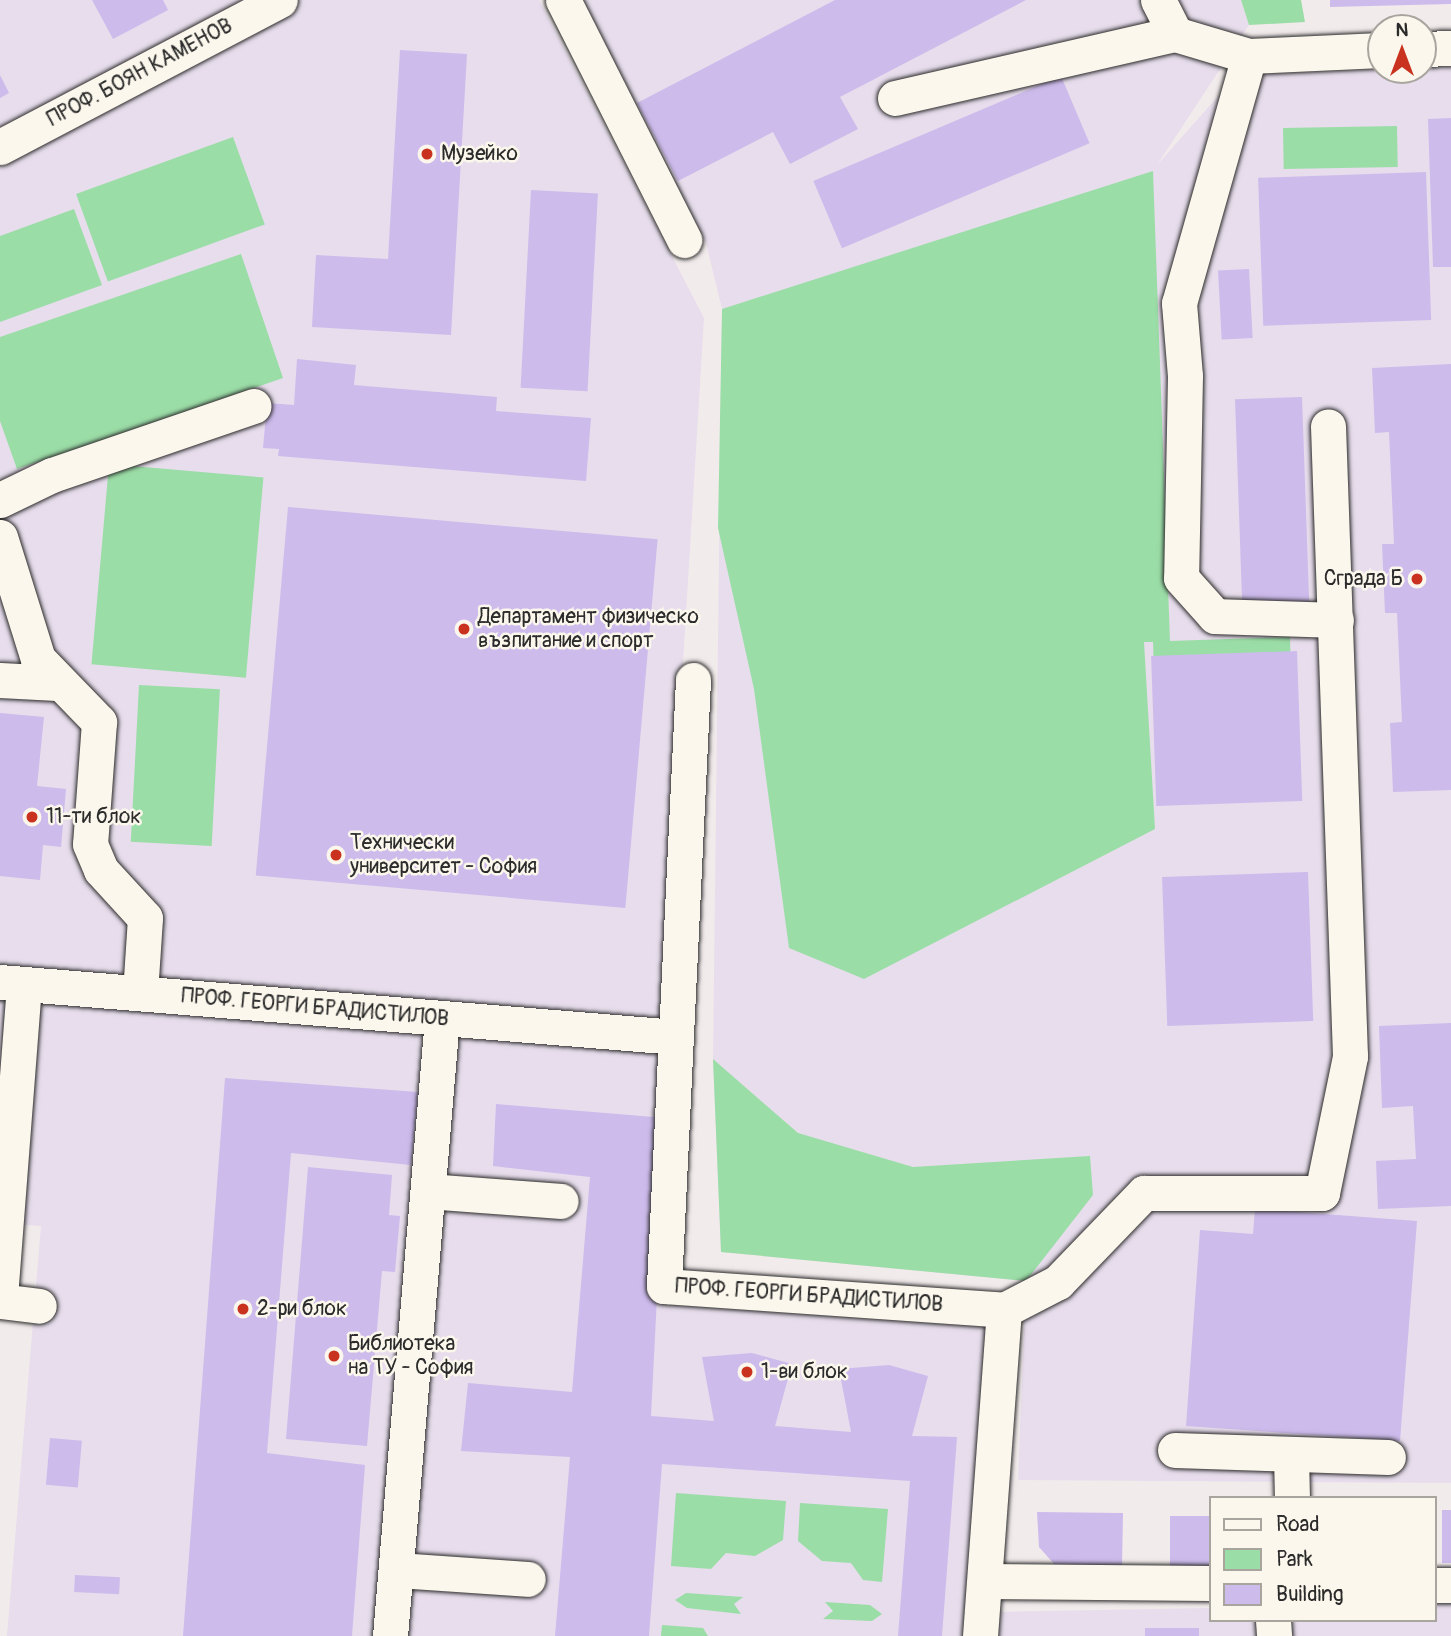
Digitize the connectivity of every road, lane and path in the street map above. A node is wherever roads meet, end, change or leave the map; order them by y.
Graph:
1 (281, 0) edge
2 (563, 0) edge
3 (1158, 0) edge
4 (1175, 34) junction
5 (1367, 52) edge
6 (1249, 56) junction
7 (894, 98) dead end
8 (0, 147) edge
9 (684, 240) dead end
10 (254, 406) dead end
11 (1328, 426) dead end
12 (0, 500) edge
13 (0, 537) edge
14 (1336, 620) junction
15 (0, 680) edge
16 (693, 680) dead end
17 (57, 683) junction
18 (12, 983) edge
19 (140, 993) junction
20 (442, 1018) junction
21 (676, 1037) junction
22 (428, 1191) junction
23 (561, 1201) dead end
24 (2, 1255) edge
25 (0, 1299) edge
26 (39, 1306) dead end
27 (1004, 1310) junction
28 (1175, 1450) dead end
29 (1291, 1455) junction
30 (1388, 1457) dead end
31 (1292, 1496) edge
32 (397, 1570) junction
33 (528, 1579) dead end
34 (985, 1581) junction
35 (1210, 1583) edge
36 (390, 1636) edge
37 (980, 1636) edge

1 - 8 street, ПРОФ. БОЯН КАМЕНОВ
2 - 9 street
3 - 4 street
4 - 6 street
4 - 7 street
5 - 6 street
6 - 14 street
10 - 12 street
11 - 14 street
13 - 17 street
14 - 27 street
15 - 17 street
16 - 21 street
17 - 19 street
18 - 19 street, ПРОФ. ГЕОРГИ БРАДИСТИЛОВ
18 - 24 street
19 - 20 street, ПРОФ. ГЕОРГИ БРАДИСТИЛОВ
20 - 21 street, ПРОФ. ГЕОРГИ БРАДИСТИЛОВ
20 - 22 street
21 - 27 street, ПРОФ. ГЕОРГИ БРАДИСТИЛОВ
22 - 23 street
22 - 32 street
24 - 25 street
25 - 26 street
27 - 34 street
28 - 29 street
29 - 30 street
29 - 31 street
32 - 33 street
32 - 36 street
34 - 35 street
34 - 37 street

